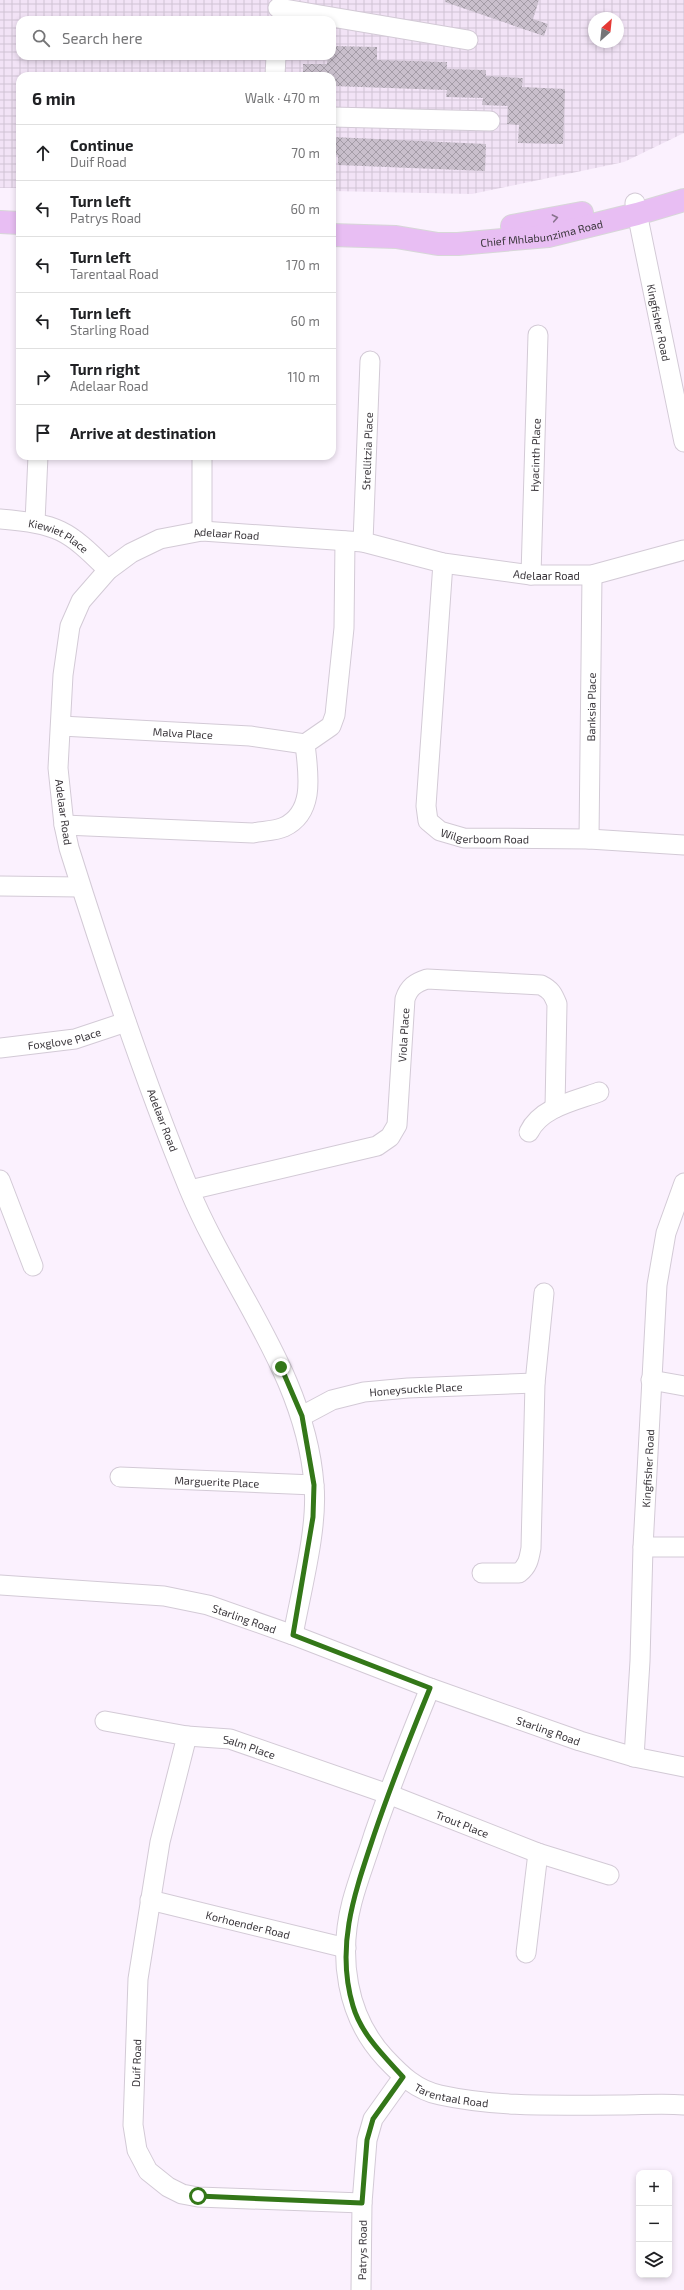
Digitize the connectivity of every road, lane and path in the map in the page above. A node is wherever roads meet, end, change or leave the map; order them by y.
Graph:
1 (278, 9) edge
2 (321, 16) edge
3 (336, 18) edge
4 (468, 40) dead end
5 (276, 60) edge
6 (275, 72) edge
7 (336, 117) edge
8 (490, 121) dead end
9 (684, 187) edge
10 (684, 200) edge
11 (636, 209) junction
12 (0, 222) edge
13 (16, 222) edge
14 (336, 235) edge
15 (538, 335) dead end
16 (370, 361) dead end
17 (684, 442) edge
18 (38, 460) edge
19 (202, 460) edge
20 (0, 519) edge
21 (35, 522) junction
22 (202, 530) junction
23 (354, 541) junction
24 (684, 550) edge
25 (443, 563) junction
26 (108, 570) junction
27 (531, 575) junction
28 (592, 575) junction
29 (61, 726) junction
30 (305, 744) junction
31 (64, 825) junction
32 (588, 839) junction
33 (684, 845) edge
34 (0, 886) edge
35 (80, 888) junction
36 (126, 1022) junction
37 (0, 1048) edge
38 (599, 1092) dead end
39 (555, 1108) junction
40 (529, 1132) dead end
41 (0, 1180) edge
42 (684, 1183) edge
43 (190, 1190) junction
44 (33, 1266) dead end
45 (544, 1293) dead end
46 (651, 1380) junction
47 (535, 1383) junction
48 (684, 1386) edge
49 (302, 1416) junction
50 (120, 1477) dead end
51 (314, 1485) junction
52 (643, 1547) junction
53 (684, 1547) edge
54 (482, 1573) dead end
55 (0, 1585) edge
56 (293, 1635) junction
57 (430, 1688) junction
58 (105, 1721) dead end
59 (187, 1736) junction
60 (634, 1757) junction
61 (684, 1766) edge
62 (388, 1794) junction
63 (538, 1853) junction
64 (609, 1875) dead end
65 (150, 1900) junction
66 (346, 1948) junction
67 (526, 1953) dead end
68 (403, 2077) junction
69 (684, 2105) edge
70 (362, 2203) junction
71 (361, 2290) edge

1 - 2 street
3 - 4 street
5 - 6 street
7 - 8 street
9 - 11 main road, Chief Mhlabunzima Road
10 - 11 main road, Chief Mhlabunzima Road
11 - 14 main road, Chief Mhlabunzima Road
11 - 17 street, Kingfisher Road
12 - 13 main road
15 - 27 street, Hyacinth Place
16 - 23 street, Strellitzia Place
18 - 21 street
19 - 22 street
20 - 21 street, Kiewiet Place
21 - 26 street, Kiewiet Place
22 - 23 street, Adelaar Road
22 - 26 street, Adelaar Road
23 - 25 street, Adelaar Road
23 - 30 street, Strellitzia Place
24 - 28 street, Adelaar Road
25 - 27 street, Adelaar Road
25 - 32 street, Wilgerboom Road
26 - 29 street, Adelaar Road
27 - 28 street, Adelaar Road
28 - 32 street, Banksia Place
29 - 30 street, Malva Place
29 - 31 street, Adelaar Road
30 - 31 street
31 - 35 street, Adelaar Road
32 - 33 street, Wilgerboom Road
34 - 35 street
35 - 36 street, Adelaar Road
36 - 37 street, Foxglove Place
36 - 43 street, Adelaar Road
38 - 39 street
39 - 40 street
39 - 43 street, Viola Place
41 - 44 street
42 - 46 street, Kingfisher Road
43 - 49 street, Adelaar Road
45 - 47 street
46 - 48 street
46 - 52 street, Kingfisher Road
47 - 49 street, Honeysuckle Place
47 - 54 street
49 - 51 street, Adelaar Road
50 - 51 street, Marguerite Place
51 - 56 street, Adelaar Road
52 - 53 street
52 - 60 street, Kingfisher Road
55 - 56 street, Starling Road
56 - 57 street, Starling Road
57 - 60 street, Starling Road
57 - 62 street, Tarentaal Road
58 - 59 street, Salm Place
59 - 62 street, Salm Place
59 - 65 street, Duif Road
60 - 61 street, Starling Road
62 - 63 street, Trout Place
62 - 66 street, Tarentaal Road
63 - 64 street, Trout Place
63 - 67 street
65 - 66 street, Korhoender Road
65 - 70 street, Duif Road
66 - 68 street, Tarentaal Road
68 - 69 street, Tarentaal Road
68 - 70 street, Patrys Road
70 - 71 street, Patrys Road

